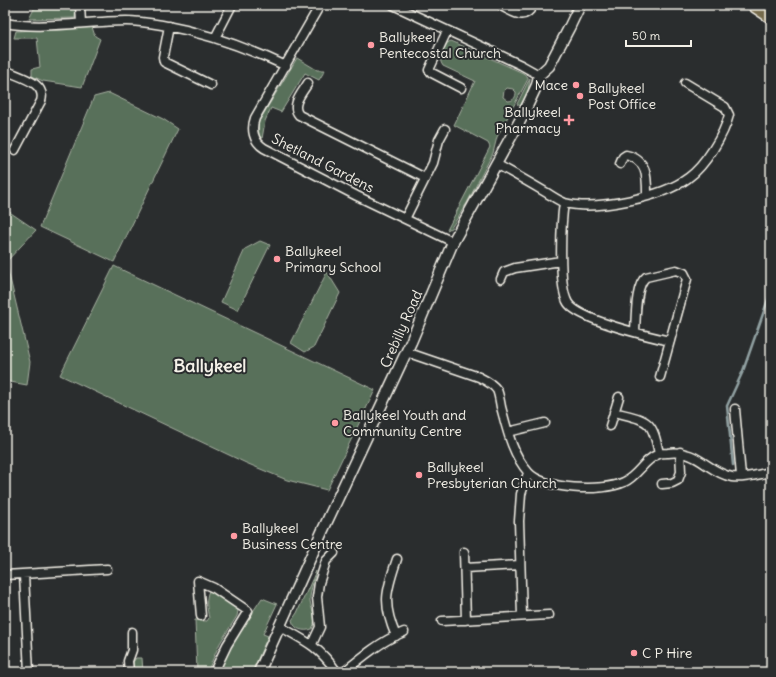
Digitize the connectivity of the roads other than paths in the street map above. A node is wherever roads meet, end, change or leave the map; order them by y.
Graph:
1 (80, 5) edge
2 (232, 5) edge
3 (320, 5) edge
4 (503, 5) edge
5 (533, 5) edge
6 (580, 5) edge
7 (756, 5) edge
8 (396, 6) edge
9 (771, 15) edge
10 (5, 23) edge
11 (81, 23) junction
12 (169, 26) junction
13 (447, 31) junction
14 (216, 38) junction
15 (286, 66) junction
16 (5, 70) edge
17 (539, 75) junction
18 (308, 83) dead end
19 (685, 83) dead end
20 (211, 85) dead end
21 (461, 88) dead end
22 (445, 129) dead end
23 (16, 150) dead end
24 (496, 164) junction
25 (620, 164) dead end
26 (425, 178) junction
27 (647, 196) junction
28 (564, 203) junction
29 (406, 219) junction
30 (453, 242) junction
31 (561, 261) junction
32 (501, 279) dead end
33 (635, 331) junction
34 (670, 341) junction
35 (406, 352) junction
36 (660, 378) dead end
37 (619, 397) dead end
38 (735, 409) dead end
39 (614, 412) junction
40 (545, 423) dead end
41 (610, 426) dead end
42 (508, 432) junction
43 (680, 452) junction
44 (659, 454) junction
45 (528, 472) junction
46 (771, 472) edge
47 (741, 476) junction
48 (662, 484) dead end
49 (464, 552) dead end
50 (334, 553) dead end
51 (397, 559) dead end
52 (520, 565) junction
53 (465, 568) junction
54 (107, 569) dead end
55 (5, 575) edge
56 (24, 575) junction
57 (549, 615) dead end
58 (201, 616) dead end
59 (522, 616) junction
60 (466, 620) junction
61 (442, 621) dead end
62 (279, 626) junction
63 (132, 632) dead end
64 (312, 644) junction
65 (30, 672) edge
66 (129, 672) edge
67 (214, 672) edge
68 (259, 672) edge
69 (337, 672) edge
70 (344, 672) edge

1 - 11 street
2 - 14 street
3 - 15 street, Shetland Gardens
4 - 5 street
6 - 17 street, Crebilly Road
7 - 9 highway
8 - 13 street
10 - 11 street
11 - 12 street
12 - 14 street
12 - 20 street
13 - 17 street
13 - 21 street
14 - 15 street
15 - 29 street, Shetland Gardens
16 - 23 street
17 - 24 street, Crebilly Road
18 - 26 street
19 - 27 street
22 - 26 street
24 - 28 street
24 - 30 street, Crebilly Road
25 - 27 street
26 - 29 street
27 - 28 street
28 - 31 street
29 - 30 street, Shetland Gardens
30 - 35 street, Crebilly Road
31 - 32 street
31 - 33 street
33 - 34 street
33 - 34 street
34 - 36 street
35 - 42 street
35 - 62 street, Crebilly Road
37 - 39 street
38 - 47 street
39 - 41 street
39 - 44 street
40 - 42 street
42 - 45 street
43 - 44 street
43 - 47 street
43 - 48 street
44 - 45 street
45 - 52 street
46 - 47 street
49 - 53 street
50 - 64 street
51 - 70 street
52 - 53 street
52 - 59 street
53 - 60 street
54 - 56 street
55 - 56 street
56 - 65 street
57 - 59 street
58 - 67 street
59 - 60 street
60 - 61 street
62 - 64 street
62 - 68 street, Crebilly Road
63 - 66 street
64 - 69 street

